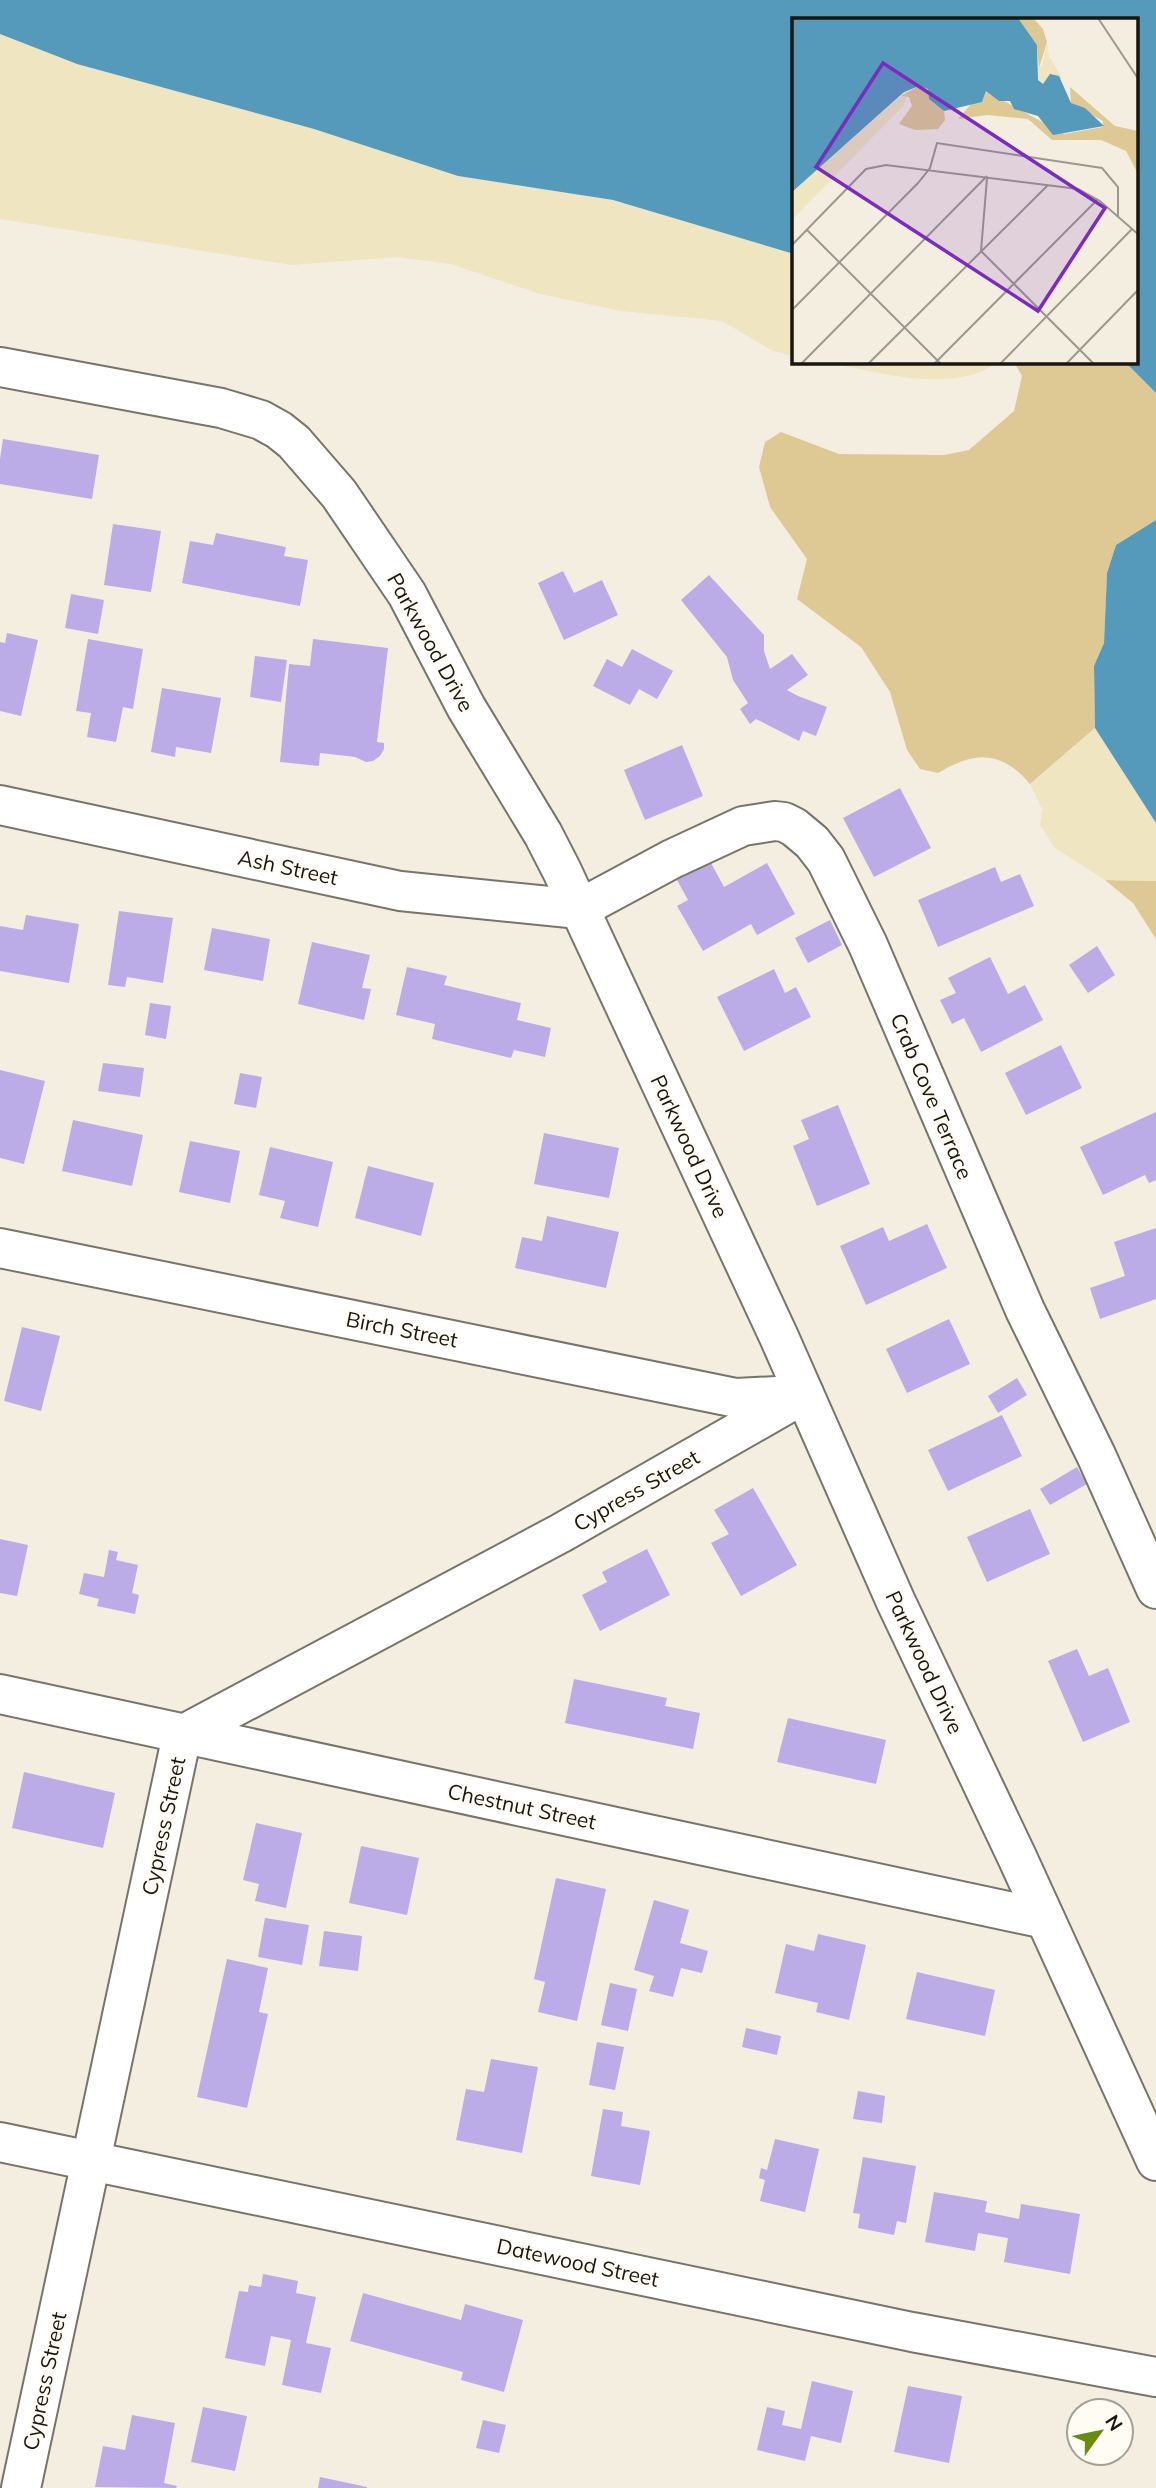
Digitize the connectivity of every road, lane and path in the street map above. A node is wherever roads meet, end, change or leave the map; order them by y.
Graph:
1 (0, 367) edge
2 (0, 805) edge
3 (579, 909) junction
4 (0, 1248) edge
5 (804, 1394) junction
6 (1156, 1589) edge
7 (0, 1694) edge
8 (182, 1735) junction
9 (1045, 1919) junction
10 (0, 2143) edge
11 (1156, 2161) edge
12 (92, 2163) junction
13 (1156, 2377) edge
14 (21, 2488) edge

1 - 3 street, Parkwood Drive
2 - 3 street, Ash Street
3 - 5 street, Parkwood Drive
3 - 6 street, Crab Cove Terrace
4 - 5 street, Birch Street
5 - 8 street, Cypress Street
5 - 9 street, Parkwood Drive
7 - 8 street, Chestnut Street
8 - 9 street, Chestnut Street
8 - 12 street, Cypress Street
9 - 11 street, Parkwood Drive
10 - 12 street, Datewood Street
12 - 13 street, Datewood Street
12 - 14 street, Cypress Street

